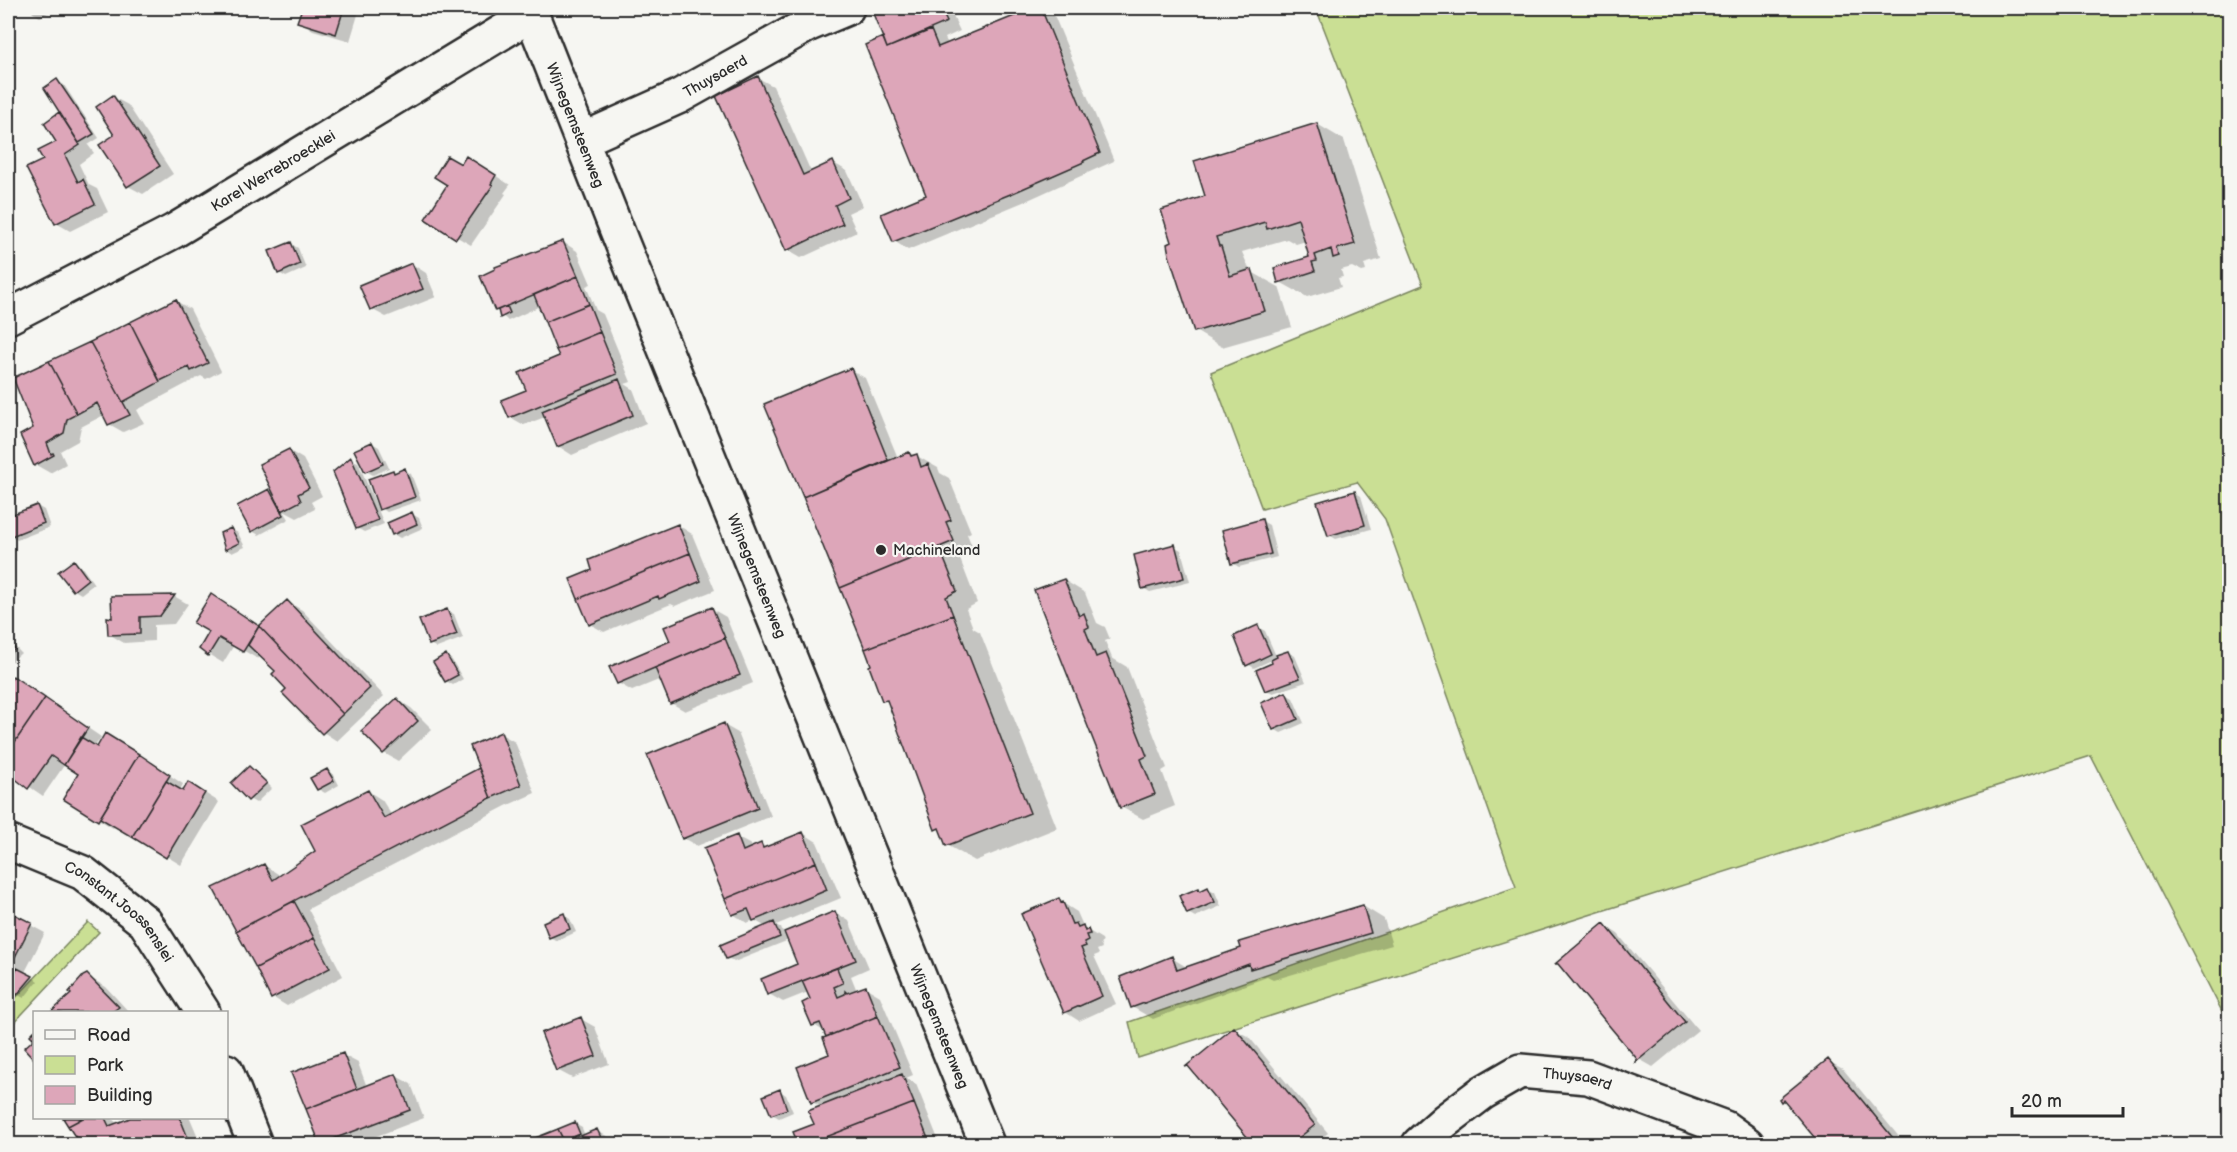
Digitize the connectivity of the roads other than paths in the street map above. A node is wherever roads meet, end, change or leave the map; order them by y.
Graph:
1 (847, 8) edge
2 (531, 11) edge
3 (582, 140) junction
4 (8, 317) edge
5 (8, 842) edge
6 (202, 1011) edge
7 (228, 1076) edge
8 (255, 1144) edge
9 (987, 1144) edge
10 (1419, 1144) edge
11 (1747, 1144) edge

1 - 3 street, Thuysaerd
2 - 3 street, Wijnegemsteenweg
2 - 4 street, Karel Werrebroecklei
3 - 9 street, Wijnegemsteenweg
5 - 6 street, Constant Joossenslei
7 - 8 street
10 - 11 street, Thuysaerd

